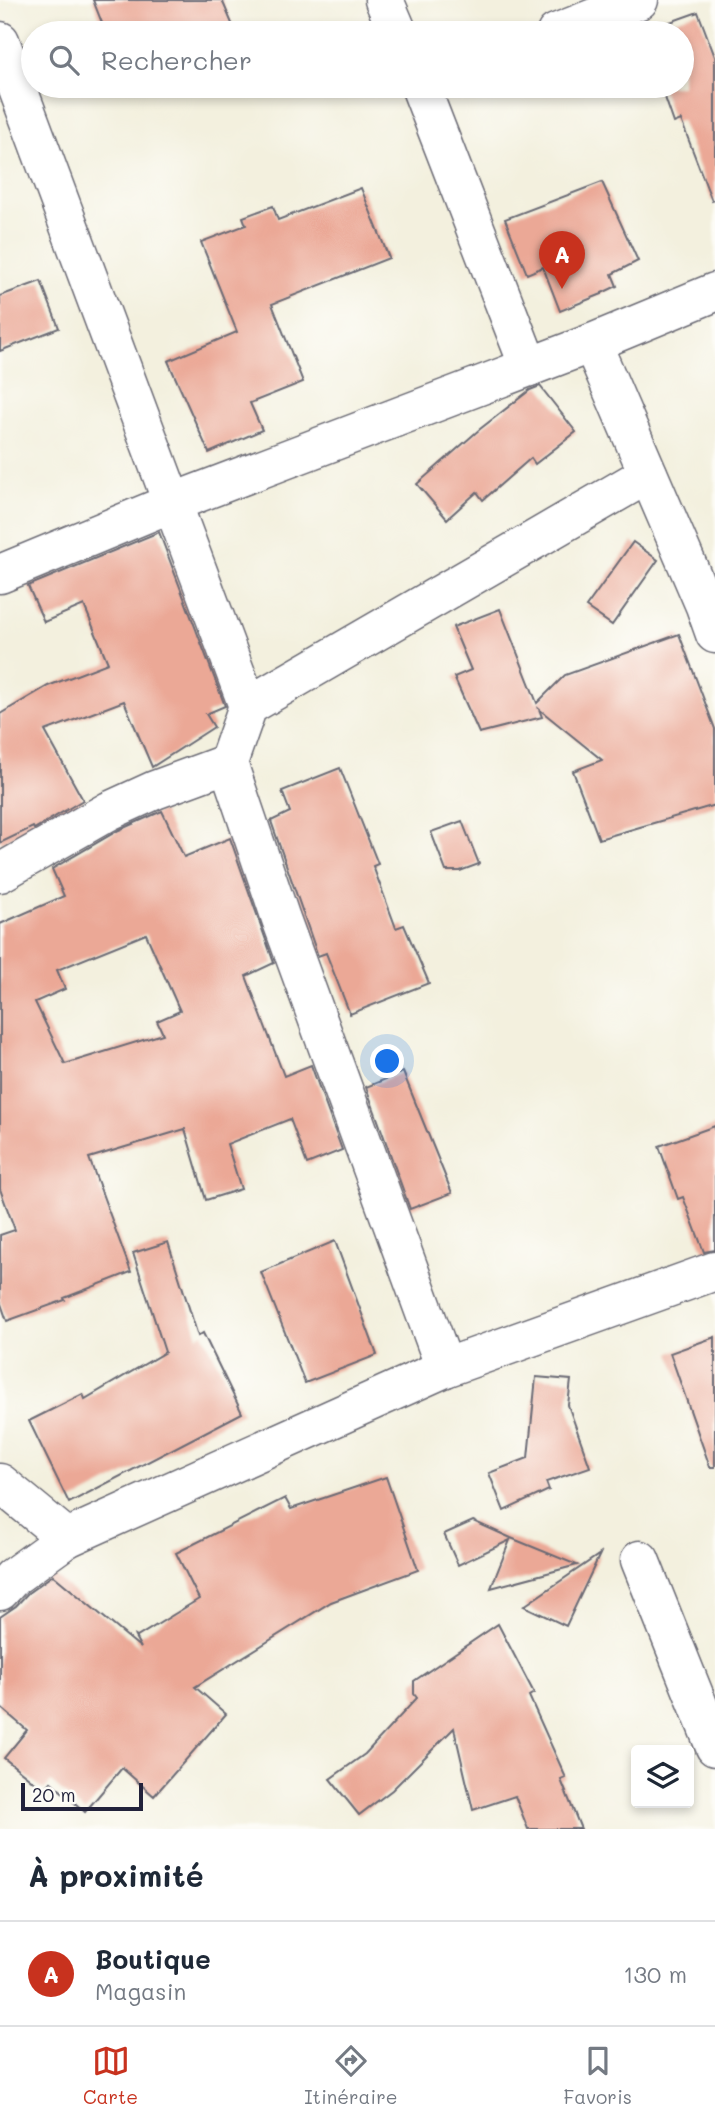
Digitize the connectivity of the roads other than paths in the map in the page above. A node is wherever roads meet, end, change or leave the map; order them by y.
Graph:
1 (384, 0) edge
2 (639, 0) edge
3 (393, 21) edge
4 (586, 21) edge
5 (0, 41) edge
6 (21, 97) edge
7 (22, 98) edge
8 (427, 98) edge
9 (715, 292) edge
10 (592, 343) junction
11 (529, 367) junction
12 (648, 474) junction
13 (174, 502) junction
14 (0, 574) edge
15 (712, 614) edge
16 (248, 706) junction
17 (228, 763) junction
18 (0, 873) edge
19 (715, 1271) edge
20 (446, 1368) junction
21 (0, 1483) edge
22 (68, 1538) junction
23 (640, 1560) dead end
24 (0, 1591) edge
25 (715, 1747) edge

1 - 3 street
2 - 4 street
5 - 6 street
7 - 13 street
8 - 11 street
9 - 10 street
10 - 11 street
10 - 12 street
11 - 13 street
12 - 15 street
12 - 16 street
13 - 14 street
13 - 16 street
16 - 17 street
17 - 18 street
17 - 20 street
19 - 20 street
20 - 22 street
21 - 22 street
22 - 24 street
23 - 25 street

